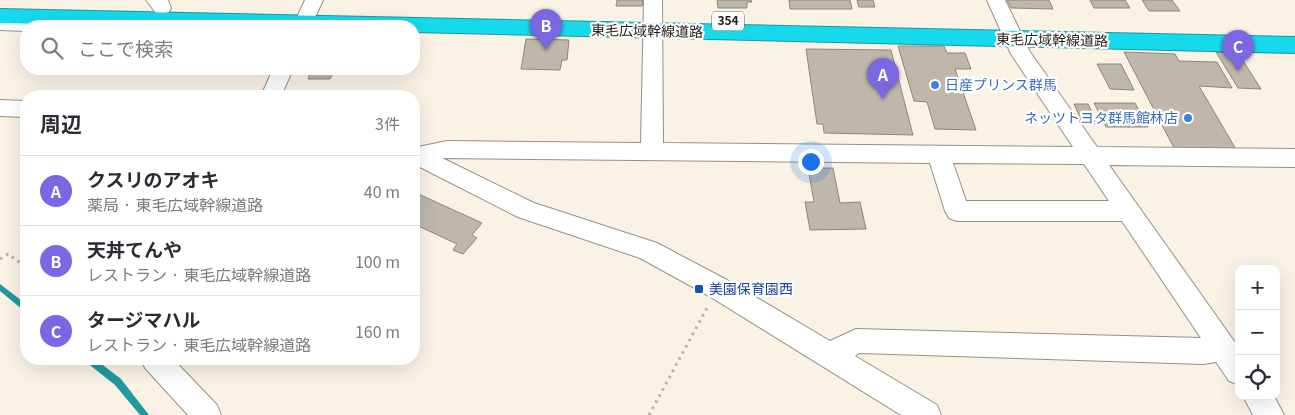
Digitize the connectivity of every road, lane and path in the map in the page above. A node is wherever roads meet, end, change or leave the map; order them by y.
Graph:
1 (996, 0) edge
2 (0, 5) edge
3 (162, 9) edge
4 (59, 12) junction
5 (307, 15) edge
6 (0, 16) edge
7 (653, 17) edge
8 (143, 20) edge
9 (0, 24) edge
10 (20, 24) edge
11 (1010, 32) junction
12 (1295, 33) edge
13 (1295, 45) edge
14 (280, 75) edge
15 (274, 90) edge
16 (1, 109) edge
17 (20, 109) edge
18 (652, 152) junction
19 (420, 154) edge
20 (939, 154) junction
21 (1091, 156) junction
22 (420, 157) edge
23 (1295, 158) edge
24 (1129, 211) junction
25 (0, 259) edge
26 (20, 263) edge
27 (718, 288) junction
28 (1222, 348) junction
29 (830, 355) junction
30 (161, 365) edge
31 (1235, 366) edge
32 (1260, 400) edge
33 (207, 415) edge
34 (649, 415) edge
35 (927, 415) edge
36 (1270, 415) edge

1 - 11 street
2 - 4 highway, 東毛広域幹線道路 / 354
3 - 4 highway, 東毛広域幹線道路 / 354
3 - 5 highway, 東毛広域幹線道路 / 354
3 - 8 street
4 - 6 highway, 東毛広域幹線道路 / 354
5 - 7 highway, 東毛広域幹線道路 / 354
7 - 11 highway, 東毛広域幹線道路 / 354
7 - 18 street
9 - 10 street
11 - 12 highway, 東毛広域幹線道路 / 354
11 - 13 highway, 東毛広域幹線道路 / 354
11 - 21 street
14 - 15 street
16 - 17 street
18 - 19 street
18 - 20 street
20 - 21 street
20 - 24 street
21 - 23 street
21 - 24 street
22 - 27 street
24 - 28 street
25 - 26 path
27 - 29 street
27 - 34 path
28 - 29 street
28 - 31 street
29 - 35 street
30 - 33 street
32 - 36 street

